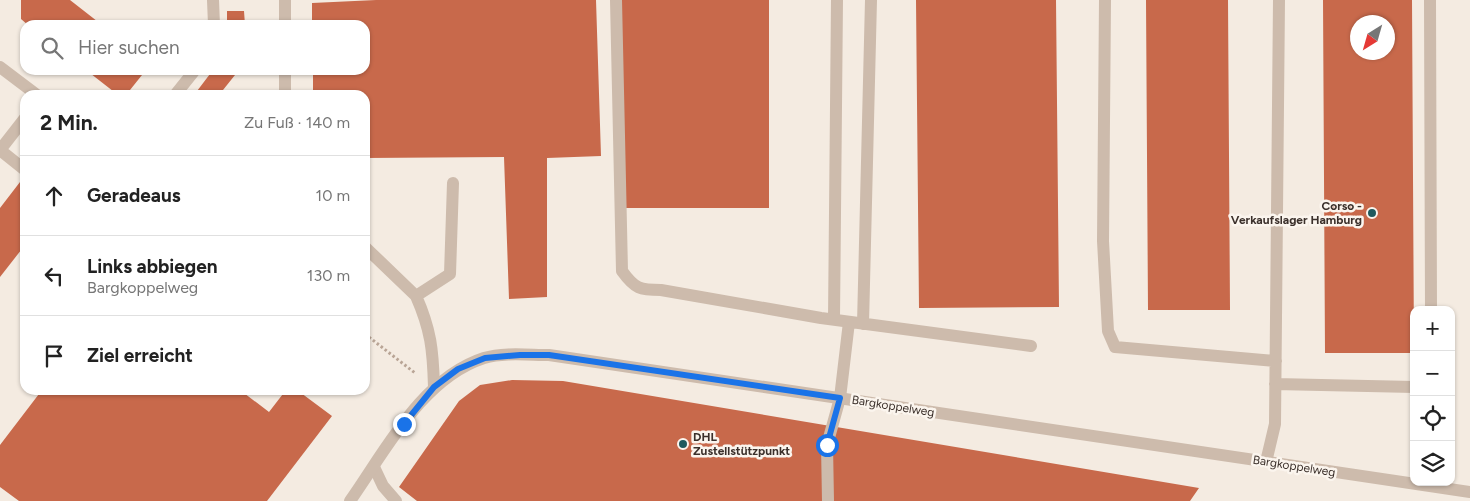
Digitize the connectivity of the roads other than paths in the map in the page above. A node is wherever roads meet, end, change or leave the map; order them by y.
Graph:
1 (213, 0) edge
2 (285, 0) edge
3 (616, 0) edge
4 (837, 0) edge
5 (871, 0) edge
6 (1105, 0) edge
7 (1279, 0) edge
8 (1430, 0) edge
9 (214, 20) edge
10 (285, 20) edge
11 (0, 67) edge
12 (191, 75) edge
13 (285, 75) edge
14 (30, 90) edge
15 (179, 90) edge
16 (285, 90) edge
17 (20, 124) edge
18 (20, 166) edge
19 (453, 183) dead end
20 (370, 252) edge
21 (416, 296) junction
22 (1431, 306) edge
23 (834, 319) junction
24 (849, 322) junction
25 (863, 324) junction
26 (1032, 346) dead end
27 (1276, 361) junction
28 (1275, 384) junction
29 (434, 387) junction
30 (1410, 387) edge
31 (840, 398) junction
32 (1266, 462) junction
33 (374, 466) junction
34 (1470, 492) edge
35 (1441, 495) edge
36 (350, 501) edge
37 (396, 501) edge
38 (828, 501) edge

1 - 9 street
2 - 10 street
3 - 23 street
4 - 23 street
5 - 25 street
6 - 27 street
7 - 27 street
8 - 22 street
11 - 14 street
12 - 15 street
13 - 16 street
17 - 18 street
19 - 21 street
20 - 21 street
21 - 29 street
23 - 24 street
24 - 25 street
24 - 31 street
25 - 26 street
27 - 28 street
28 - 30 street
28 - 32 street
29 - 31 street, Bargkoppelweg
29 - 33 street, Bargkoppelweg
31 - 32 street, Bargkoppelweg
31 - 38 street
32 - 35 street, Bargkoppelweg
33 - 36 street, Bargkoppelweg
33 - 37 street
34 - 35 street, Bargkoppelweg

